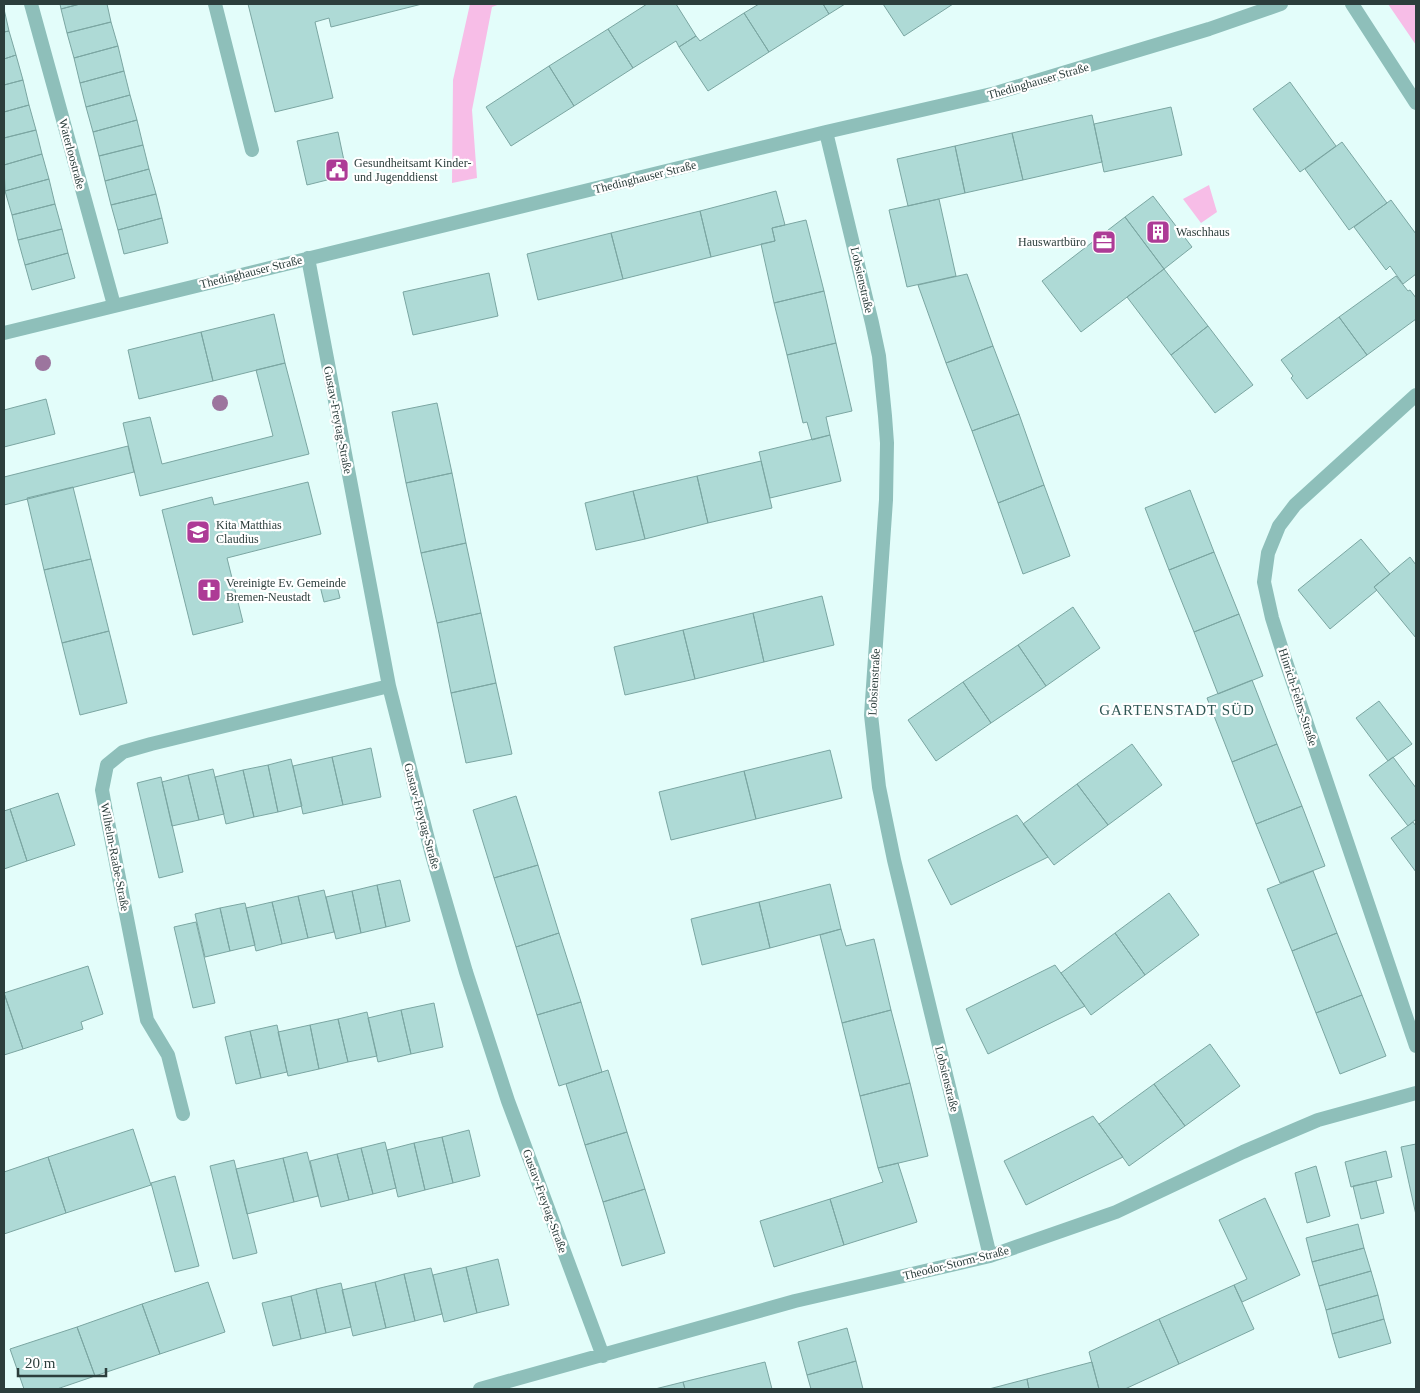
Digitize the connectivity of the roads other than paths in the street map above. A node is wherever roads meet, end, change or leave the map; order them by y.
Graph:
1 (31, 4) edge
2 (215, 4) edge
3 (1281, 4) edge
4 (1352, 4) edge
5 (1416, 103) edge
6 (826, 132) junction
7 (252, 150) dead end
8 (308, 258) junction
9 (114, 305) junction
10 (4, 333) edge
11 (1416, 395) edge
12 (389, 686) junction
13 (1416, 1046) edge
14 (1416, 1093) edge
15 (183, 1114) dead end
16 (990, 1256) junction
17 (603, 1356) junction
18 (480, 1389) edge

1 - 9 street, Waterloostraße
2 - 7 street
3 - 6 street, Thedinghauser Straße
4 - 5 street
6 - 8 street, Thedinghauser Straße
6 - 16 street, Lobsienstraße
8 - 9 street, Thedinghauser Straße
8 - 12 street, Gustav-Freytag-Straße
9 - 10 street, Thedinghauser Straße
11 - 13 street, Hinrich-Fehrs-Straße
12 - 15 street, Wilhelm-Raabe-Straße
12 - 17 street, Gustav-Freytag-Straße
14 - 16 street, Theodor-Storm-Straße
16 - 17 street, Theodor-Storm-Straße
17 - 18 street, Theodor-Storm-Straße

